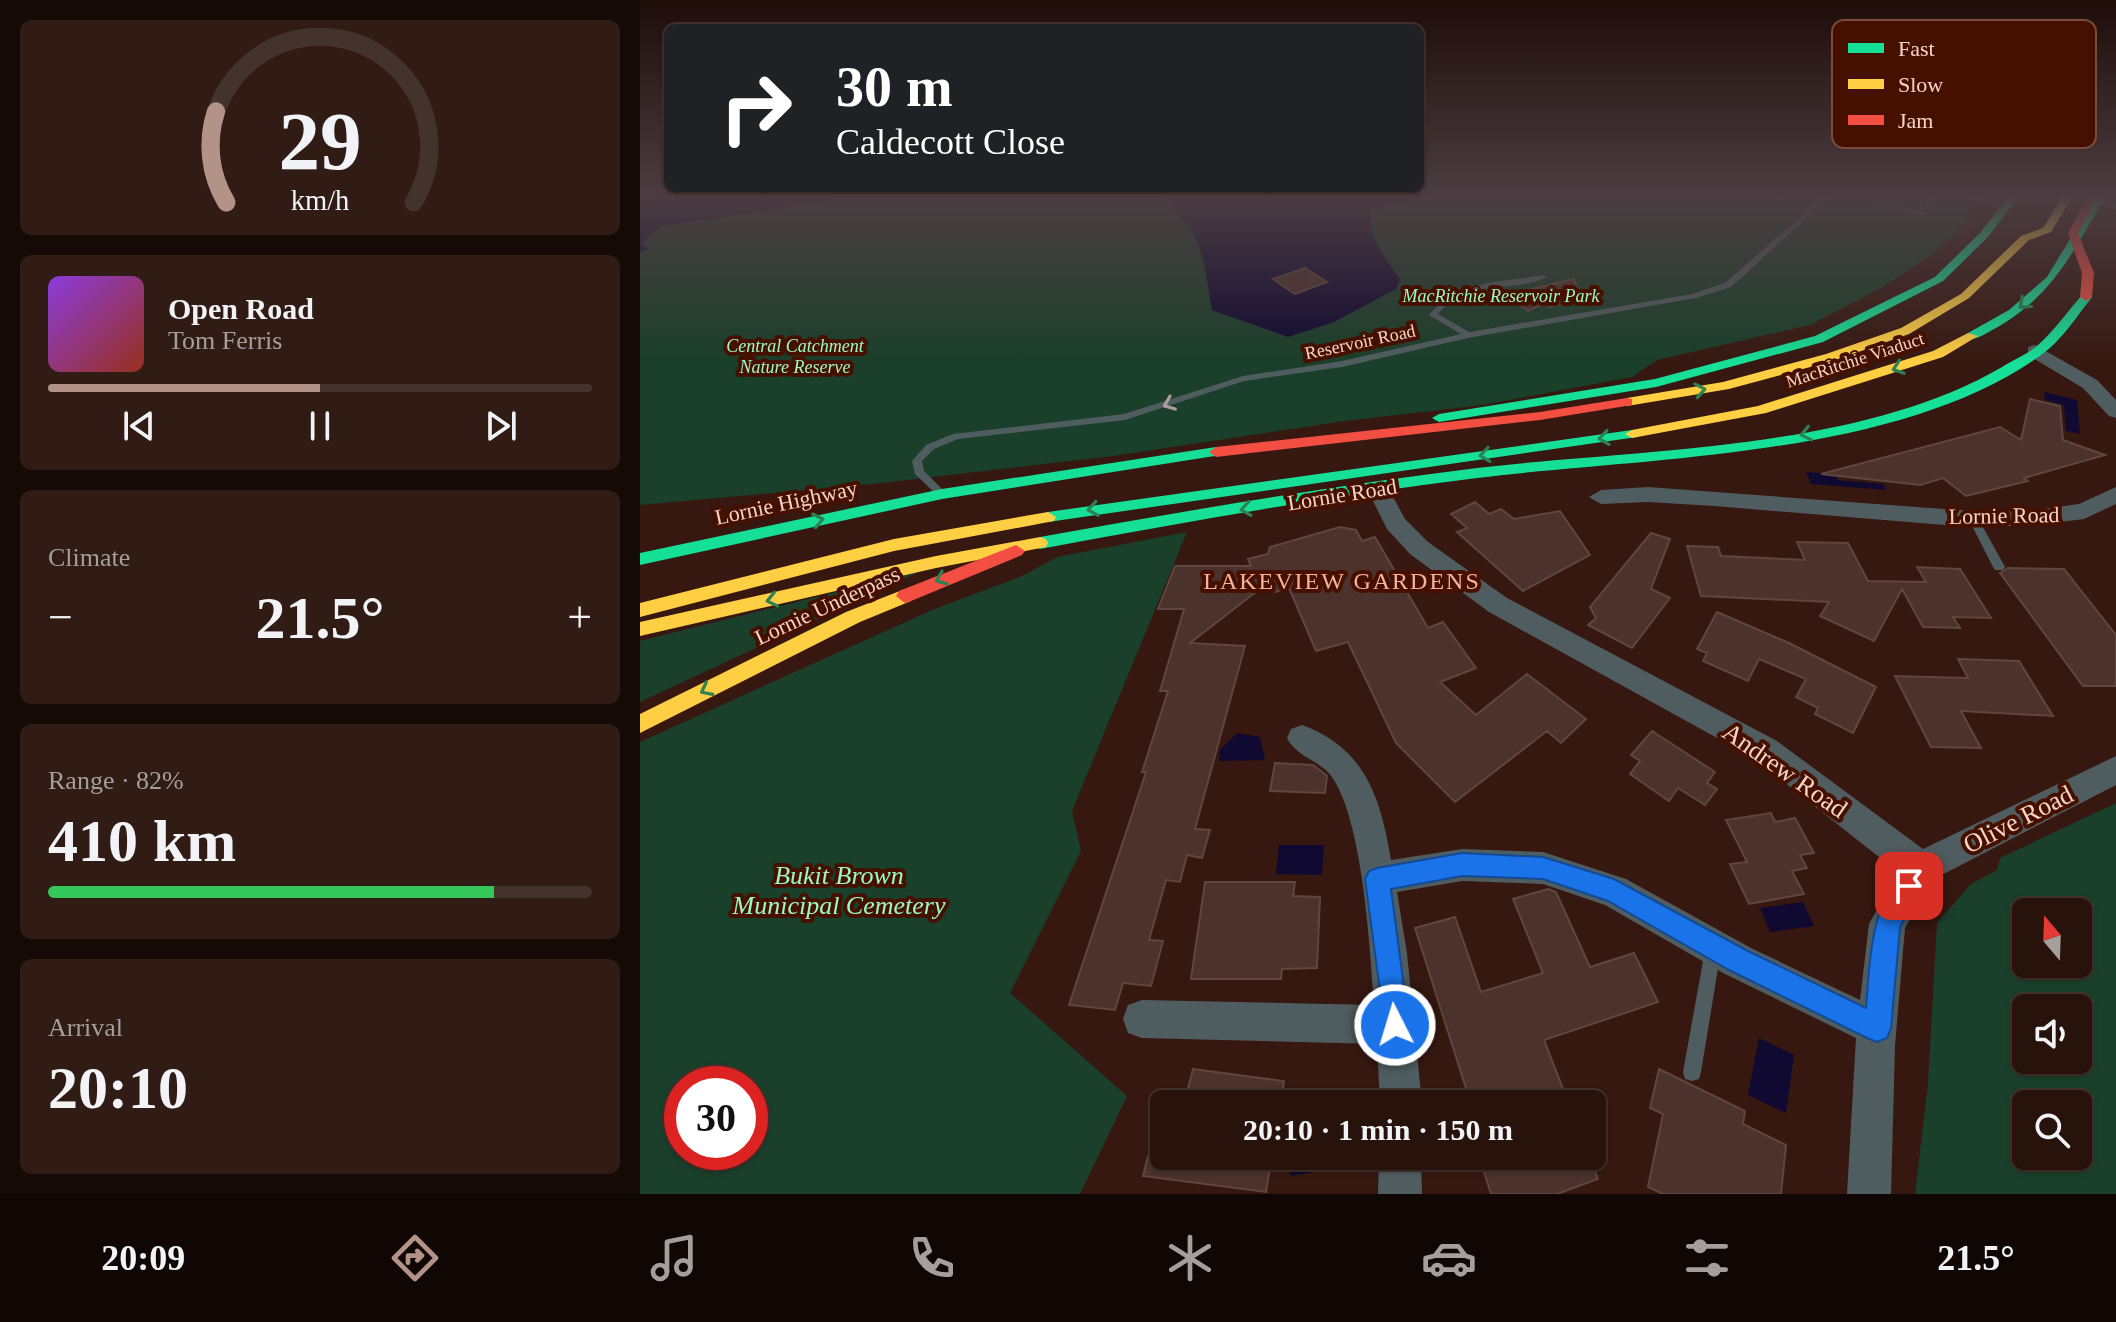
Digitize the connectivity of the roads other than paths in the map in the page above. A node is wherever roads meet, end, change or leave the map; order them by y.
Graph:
1 (1765, 252) edge
2 (1969, 252) edge
3 (2006, 252) edge
4 (2065, 252) edge
5 (2080, 252) edge
6 (1543, 277) dead end
7 (1468, 335) junction
8 (2035, 351) junction
9 (2116, 412) edge
10 (1555, 444) joint
11 (1238, 449) junction
12 (1378, 489) junction
13 (942, 494) junction
14 (2116, 494) edge
15 (1601, 497) dead end
16 (1973, 518) junction
17 (1040, 542) junction
18 (640, 556) edge
19 (1999, 567) dead end
20 (640, 610) edge
21 (640, 629) edge
22 (640, 724) edge
23 (1302, 738) dead end
24 (2116, 770) edge
25 (1920, 868) junction
26 (1377, 879) junction
27 (1713, 947) junction
28 (1142, 1019) dead end
29 (1395, 1025) junction
30 (1877, 1028) junction
31 (1692, 1072) dead end
32 (1400, 1090) edge
33 (1400, 1170) edge
34 (1400, 1194) edge
35 (1869, 1194) edge

1 - 7 lane, Reservoir Road
2 - 11 main road
11 -> 3 main road, MacRitchie Viaduct
4 -> 10 main road, MacRitchie Viaduct
5 - 8 main road, Lornie Road
6 - 7 lane
7 -> 13 lane, Reservoir Road
8 - 9 street
8 -> 12 main road, Lornie Road
10 -> 20 main road, Lornie Road
11 - 13 main road
12 -> 17 main road, Lornie Road
12 - 25 street, Andrew Road
18 -> 13 main road, Lornie Highway
14 - 16 street, Lornie Road
15 - 16 street, Lornie Road
16 - 19 lane
17 -> 21 main road, Lornie Road
17 -> 22 main road, Lornie Underpass
23 - 26 street
24 - 25 street, Olive Road
25 - 30 street
26 - 27 street
26 - 29 street
27 - 30 street
27 - 31 lane
28 - 29 street
29 - 32 street
30 - 35 street
33 - 34 street

